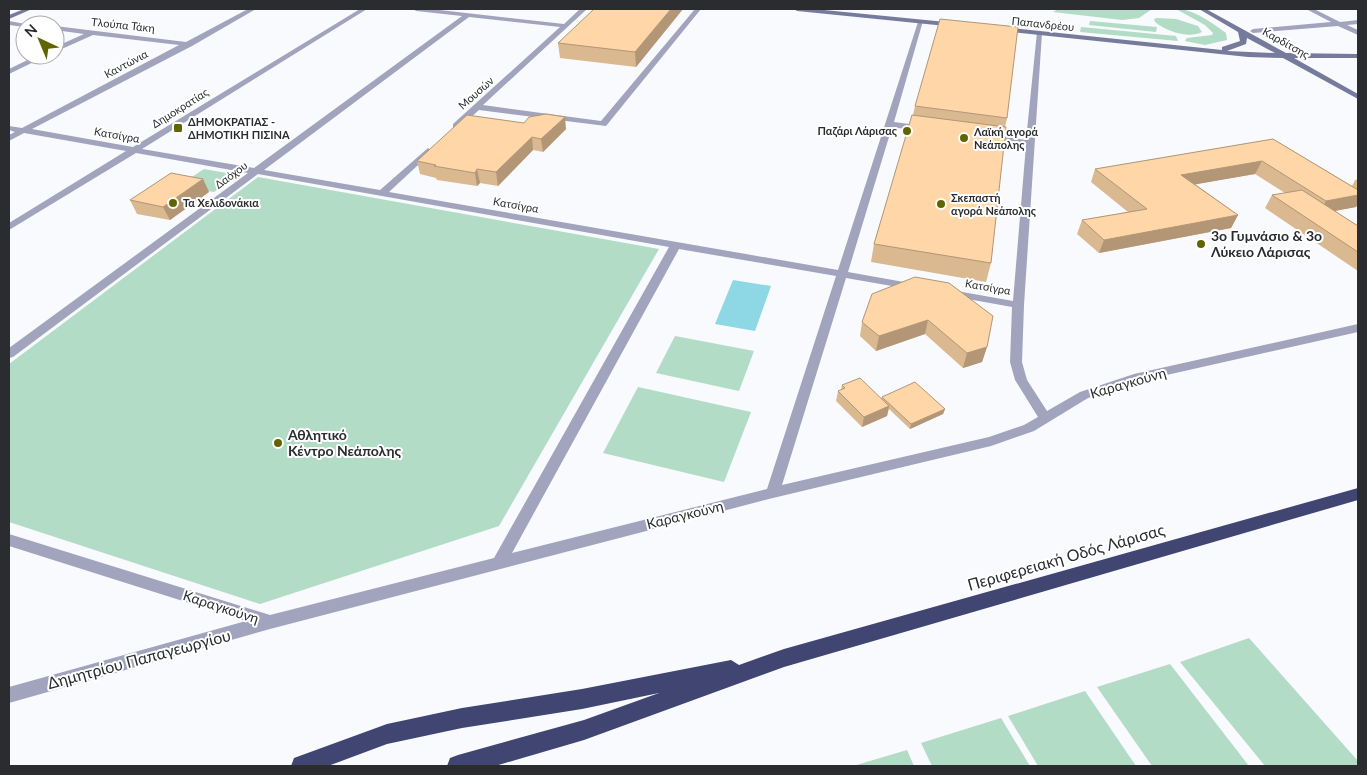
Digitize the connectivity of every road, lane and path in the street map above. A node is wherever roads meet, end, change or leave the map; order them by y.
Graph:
1 (16, 9) edge
2 (29, 9) edge
3 (254, 9) edge
4 (364, 9) edge
5 (416, 9) edge
6 (584, 9) edge
7 (698, 9) edge
8 (797, 9) edge
9 (1202, 9) edge
10 (1213, 9) edge
11 (1309, 9) edge
12 (9, 12) edge
13 (468, 15) junction
14 (9, 17) edge
15 (921, 22) junction
16 (1358, 22) edge
17 (1339, 24) junction
18 (565, 26) junction
19 (961, 26) edge
20 (990, 28) edge
21 (65, 29) edge
22 (1241, 31) junction
23 (1253, 31) junction
24 (92, 33) junction
25 (1040, 33) junction
26 (1358, 33) edge
27 (189, 44) junction
28 (65, 45) edge
29 (1273, 49) junction
30 (1228, 51) junction
31 (1286, 53) junction
32 (1358, 56) edge
33 (1313, 60) junction
34 (23, 65) edge
35 (9, 72) edge
36 (1321, 76) junction
37 (1358, 90) edge
38 (1358, 97) edge
39 (477, 107) junction
40 (890, 124) junction
41 (9, 128) edge
42 (23, 131) junction
43 (937, 131) edge
44 (448, 134) edge
45 (984, 137) edge
46 (9, 138) edge
47 (1030, 143) junction
48 (433, 147) edge
49 (132, 151) junction
50 (255, 171) junction
51 (382, 193) junction
52 (9, 228) edge
53 (675, 246) junction
54 (841, 273) junction
55 (1018, 305) junction
56 (1358, 328) edge
57 (9, 354) edge
58 (1045, 418) junction
59 (773, 493) junction
60 (1358, 494) edge
61 (9, 540) edge
62 (499, 563) junction
63 (270, 622) junction
64 (784, 658) junction
65 (9, 695) edge
66 (302, 766) edge
67 (458, 766) edge

1 - 12 street
2 - 14 street
3 - 27 street, Καντώνια
4 - 49 street, Δημοκρατίας
5 - 13 street
6 - 18 street, Μουσών
7 - 39 street
8 - 15 street
9 - 22 street, Καρδίτσης
10 - 23 street, Καρδίτσης
11 - 17 street
13 - 18 street
13 - 50 street, Δαόχου
15 - 19 street
15 - 40 street
16 - 17 street
17 - 23 street
17 - 26 street
18 - 39 street, Μουσών
20 - 25 street, Παπανδρέου
21 - 24 street, Τλούπα Τάκη
22 - 29 street, Καρδίτσης
22 - 30 street
23 - 31 street, Καρδίτσης
24 - 27 street, Τλούπα Τάκη
24 - 28 street
25 - 30 street, Παπανδρέου
25 - 47 street
27 - 42 street, Καντώνια
29 - 30 street
29 - 31 street, Καρδίτσης
30 - 31 street
30 - 36 street
31 - 32 street
31 - 33 street, Καρδίτσης
31 - 36 street, Καρδίτσης
32 - 33 street
33 - 37 street, Καρδίτσης
34 - 35 street
36 - 38 street, Καρδίτσης
39 - 44 street, Μουσών
40 - 43 street
40 - 54 street
41 - 42 street, Κατσίγρα
42 - 46 street, Καντώνια
42 - 49 street, Κατσίγρα
45 - 47 street
47 - 55 street
48 - 51 street
49 - 50 street, Κατσίγρα
49 - 52 street, Δημοκρατίας
50 - 51 street, Κατσίγρα
50 - 57 street, Δαόχου
51 - 53 street, Κατσίγρα
53 - 54 street, Κατσίγρα
53 - 62 street
54 - 55 street, Κατσίγρα
54 - 59 street
55 - 58 street
56 - 58 street, Καραγκούνη
58 - 59 street, Καραγκούνη
59 - 62 street, Καραγκούνη
60 - 64 highway, Περιφερειακή Οδός Λάρισας
61 - 63 street, Καραγκούνη
62 - 63 street, Καραγκούνη
63 - 65 street, Δημητρίου Παπαγεωργίου
64 - 66 highway
64 - 67 highway

